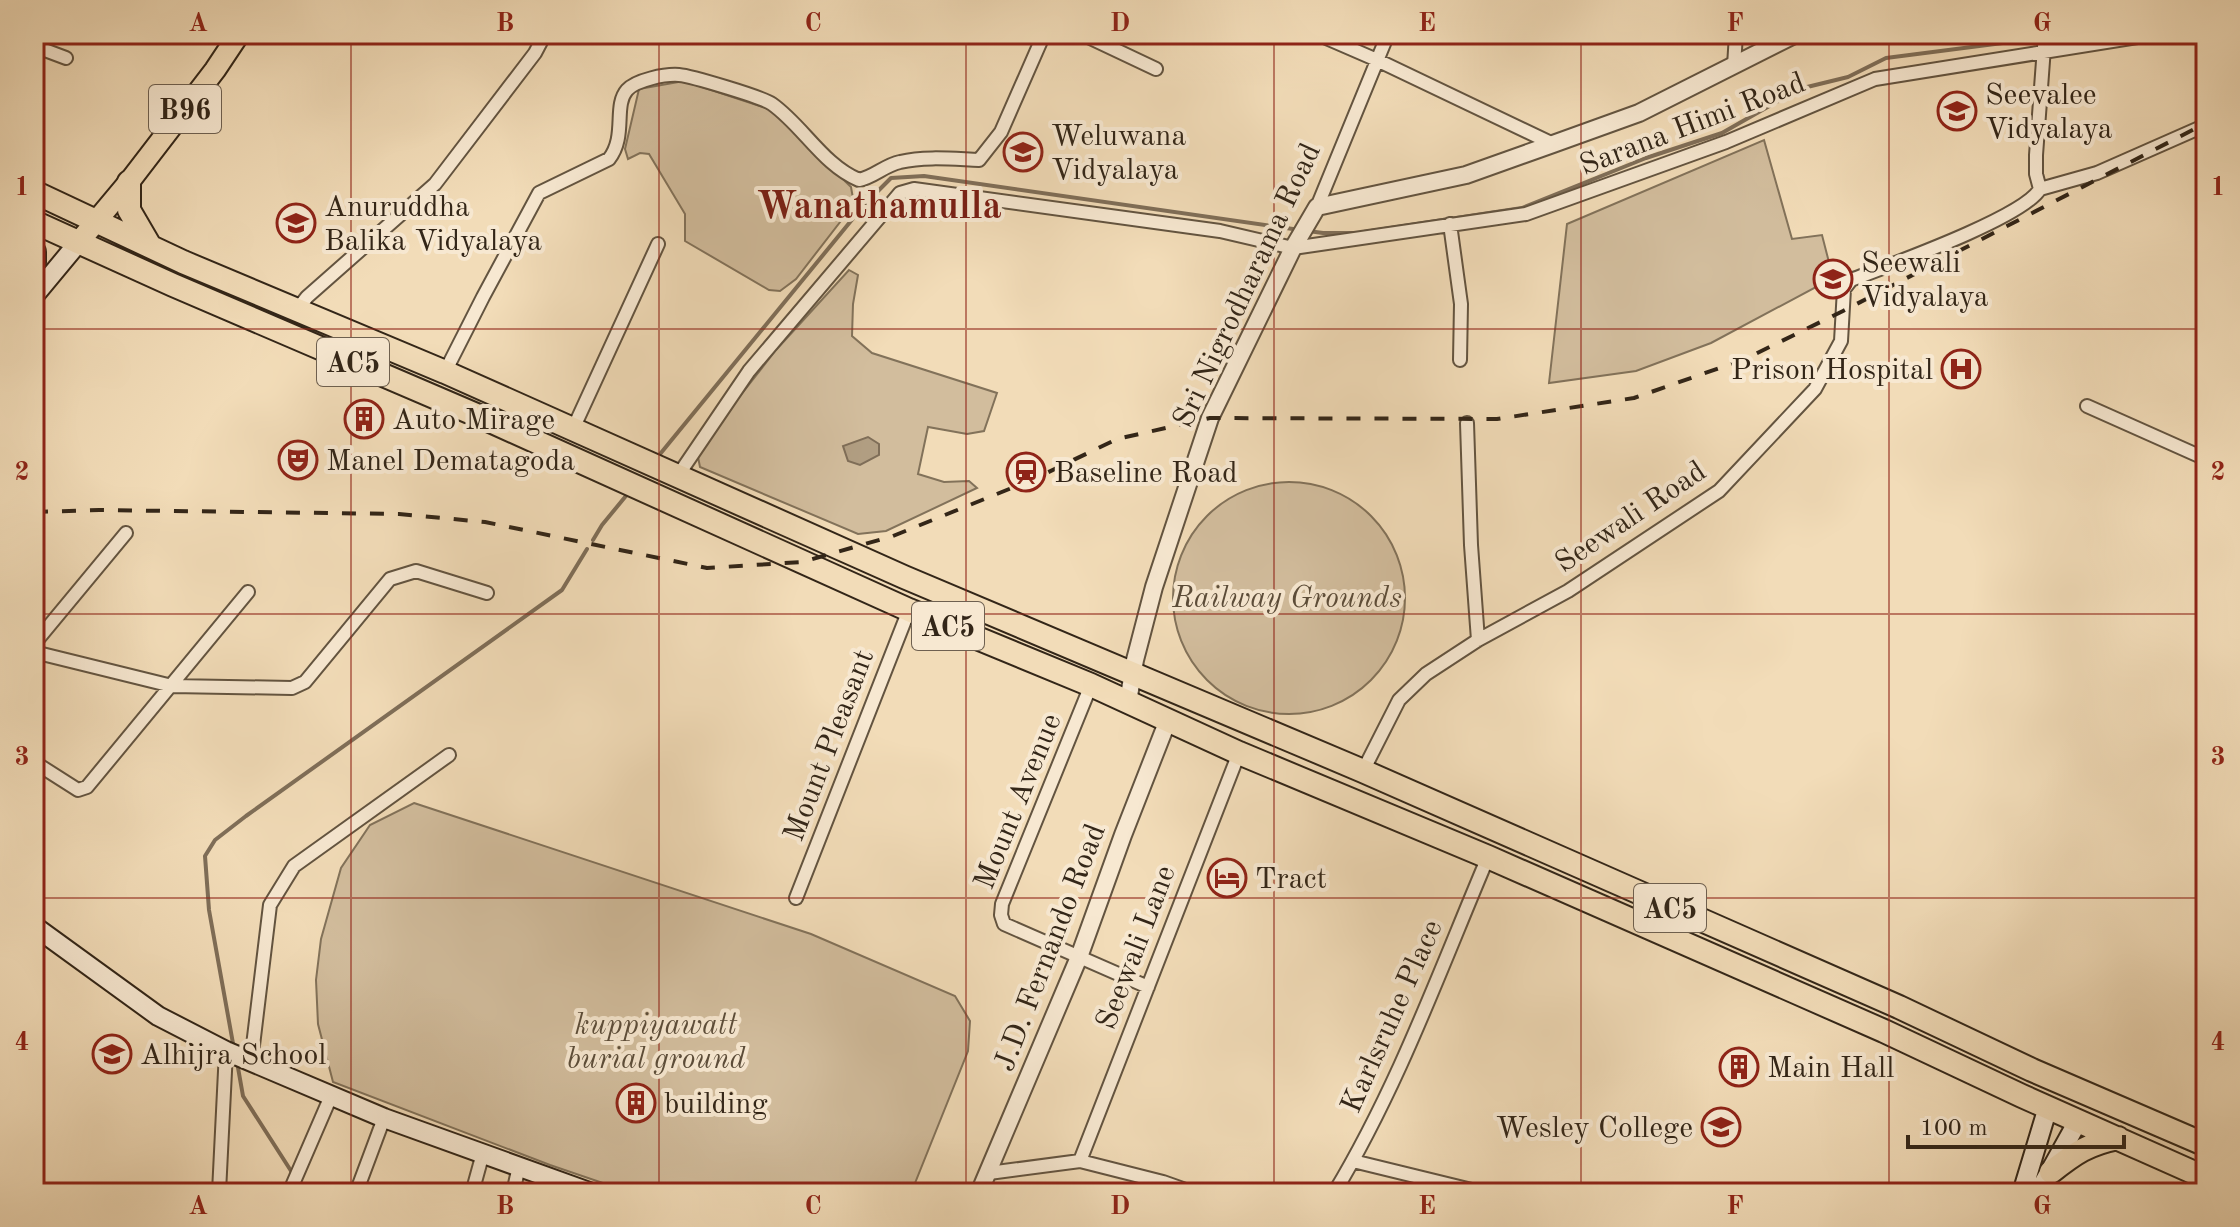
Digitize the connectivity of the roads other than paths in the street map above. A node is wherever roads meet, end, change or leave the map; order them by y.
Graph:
1 (239, 34) edge
2 (545, 34) edge
3 (1044, 34) edge
4 (1082, 34) edge
5 (1317, 34) edge
6 (1388, 34) edge
7 (1673, 34) edge
8 (1681, 34) edge
9 (1736, 34) edge
10 (1796, 34) edge
11 (2156, 34) edge
12 (2044, 44) edge
13 (34, 46) edge
14 (66, 58) dead end
15 (1377, 60) junction
16 (1734, 66) junction
17 (1156, 69) dead end
18 (2206, 125) edge
19 (1553, 144) junction
20 (129, 182) junction
21 (2040, 189) junction
22 (34, 192) edge
23 (1314, 211) junction
24 (97, 221) junction
25 (34, 222) edge
26 (1450, 224) junction
27 (78, 243) junction
28 (1295, 243) junction
29 (658, 244) dead end
30 (150, 246) junction
31 (34, 252) edge
32 (34, 262) edge
33 (34, 296) edge
34 (296, 311) junction
35 (1460, 360) dead end
36 (445, 372) junction
37 (2087, 406) dead end
38 (1467, 423) dead end
39 (573, 429) junction
40 (2206, 459) edge
41 (660, 469) junction
42 (126, 533) dead end
43 (248, 592) dead end
44 (487, 593) dead end
45 (909, 610) junction
46 (1478, 640) junction
47 (34, 644) edge
48 (34, 652) edge
49 (1133, 674) junction
50 (1091, 685) junction
51 (172, 686) junction
52 (1128, 702) junction
53 (1168, 720) junction
54 (1239, 753) junction
55 (449, 755) dead end
56 (34, 762) edge
57 (1363, 771) junction
58 (1488, 857) junction
59 (796, 898) dead end
60 (34, 926) edge
61 (1079, 957) junction
62 (1148, 987) junction
63 (236, 1056) junction
64 (2060, 1081) junction
65 (2090, 1094) junction
66 (331, 1096) junction
67 (2048, 1107) junction
68 (384, 1118) junction
69 (2078, 1121) junction
70 (2118, 1138) junction
71 (2206, 1145) edge
72 (483, 1153) junction
73 (1080, 1161) junction
74 (1353, 1161) junction
75 (519, 1166) junction
76 (2051, 1172) junction
77 (989, 1173) junction
78 (2206, 1178) edge
79 (290, 1190) edge
80 (219, 1192) edge
81 (356, 1193) edge
82 (472, 1193) edge
83 (513, 1193) edge
84 (592, 1193) edge
85 (979, 1193) edge
86 (1194, 1193) edge
87 (1334, 1193) edge
88 (1484, 1193) edge
89 (2022, 1193) edge
90 (2038, 1193) edge

1 - 20 main road, B96
2 - 34 street
3 - 36 street
4 - 17 street
5 - 15 street
6 - 15 street, Sri Nigrodharama Road
7 - 8 street
9 - 16 street
10 - 16 street
11 - 12 street, Sarana Himi Road
12 - 21 street
12 - 26 street, Sarana Himi Road
13 - 14 street
15 - 19 street
15 - 23 street, Sri Nigrodharama Road
16 - 19 street
18 - 21 street
19 - 23 street
20 - 24 main road, B96
20 - 30 highway
21 - 46 street, Seewali Road
22 - 24 highway, AC5
23 - 28 street, Sri Nigrodharama Road
24 - 27 main road, B96
24 - 30 highway, AC5
25 - 27 highway, AC5
26 - 28 street, Sarana Himi Road
26 - 35 street
27 - 33 main road
27 - 45 highway, AC5
28 - 41 street
28 - 49 street, Sri Nigrodharama Road
29 - 39 street
30 - 34 highway, AC5
31 - 32 highway
34 - 36 highway, AC5
36 - 39 highway, AC5
37 - 40 street
38 - 46 street
39 - 41 highway, AC5
41 - 49 highway, AC5
42 - 47 street
43 - 51 street
44 - 51 street
45 - 50 highway, AC5
45 - 59 street, Mount Pleasant
46 - 57 street, Seewali Road
48 - 51 street
49 - 52 street, Sri Nigrodharama Road
49 - 57 highway, AC5
50 - 52 highway, AC5
50 - 61 street, Mount Avenue
51 - 56 street
52 - 53 highway, AC5
53 - 54 highway, AC5
53 - 61 street, J.D. Fernando Road
54 - 58 highway, AC5
54 - 62 street, Seewali Lane
55 - 63 street
57 - 64 highway, AC5
58 - 67 highway, AC5
58 - 74 street, Karlsruhe Place
60 - 63 main road
61 - 62 street, Mount Avenue
61 - 77 street, J.D. Fernando Road
62 - 73 street, Seewali Lane
63 - 66 main road
63 - 80 street
64 - 65 highway, AC5
64 - 67 street
65 - 69 street
65 - 71 highway, AC5
66 - 68 main road
66 - 79 street
67 - 69 highway, AC5
67 - 89 main road
68 - 72 main road
68 - 81 street
69 - 70 highway, AC5
69 - 76 main road
70 - 76 highway
70 - 78 highway, AC5
72 - 75 main road
72 - 82 street
73 - 77 street
73 - 86 street
74 - 87 street, Karlsruhe Place
74 - 88 street
75 - 83 street
75 - 84 main road
76 - 90 main road
77 - 85 street, J.D. Fernando Road

